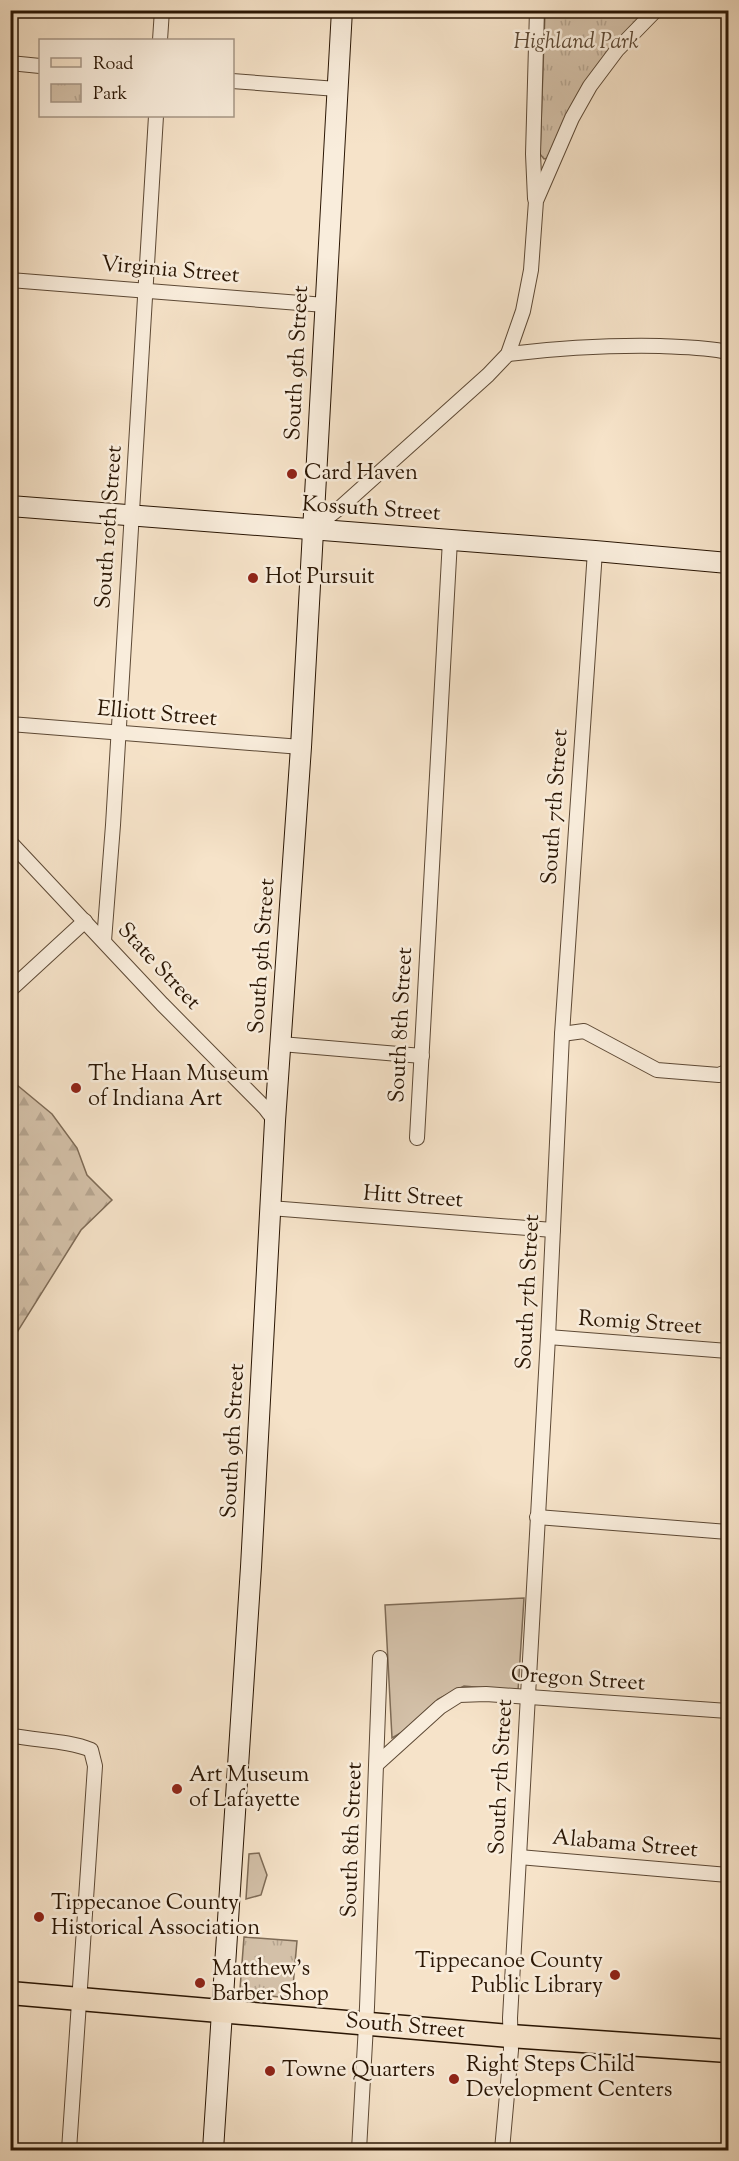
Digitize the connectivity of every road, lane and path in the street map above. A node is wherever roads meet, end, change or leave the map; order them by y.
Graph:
1 (162, 10) edge
2 (342, 10) edge
3 (537, 10) edge
4 (656, 10) edge
5 (160, 39) edge
6 (10, 63) edge
7 (39, 66) edge
8 (234, 81) edge
9 (338, 89) junction
10 (156, 117) edge
11 (536, 201) junction
12 (10, 280) edge
13 (146, 290) junction
14 (325, 305) junction
15 (729, 352) edge
16 (508, 354) junction
17 (10, 506) edge
18 (132, 516) junction
19 (312, 529) junction
20 (450, 540) junction
21 (595, 551) junction
22 (729, 563) edge
23 (10, 724) edge
24 (119, 733) junction
25 (301, 747) junction
26 (10, 842) edge
27 (86, 921) junction
28 (104, 941) junction
29 (10, 990) edge
30 (562, 1034) junction
31 (282, 1044) junction
32 (422, 1056) junction
33 (729, 1071) edge
34 (276, 1121) junction
35 (417, 1138) dead end
36 (270, 1208) junction
37 (553, 1230) junction
38 (548, 1337) junction
39 (729, 1351) edge
40 (537, 1517) junction
41 (729, 1532) edge
42 (380, 1658) dead end
43 (527, 1698) junction
44 (729, 1711) edge
45 (10, 1735) edge
46 (377, 1764) junction
47 (519, 1857) junction
48 (729, 1875) edge
49 (10, 1993) edge
50 (81, 1999) junction
51 (221, 2011) junction
52 (366, 2024) junction
53 (510, 2036) junction
54 (729, 2051) edge
55 (69, 2151) edge
56 (213, 2151) edge
57 (359, 2151) edge
58 (502, 2151) edge

1 - 5 street
2 - 9 street, South 9th Street
3 - 11 street
4 - 11 street
6 - 7 street
8 - 9 street
9 - 14 street, South 9th Street
10 - 13 street, South 10th Street
11 - 16 street
12 - 13 street, Virginia Street
13 - 14 street, Virginia Street
13 - 18 street, South 10th Street
14 - 19 street, South 9th Street
15 - 16 street
16 - 19 street
17 - 18 street, Kossuth Street
18 - 19 street, Kossuth Street
18 - 24 street, South 10th Street
19 - 20 street, Kossuth Street
19 - 25 street, South 9th Street
20 - 21 street, Kossuth Street
20 - 32 street, South 8th Street
21 - 22 street, Kossuth Street
21 - 30 street, South 7th Street
23 - 24 street, Elliott Street
24 - 25 street, Elliott Street
24 - 28 street, South 10th Street
25 - 31 street, South 9th Street
26 - 27 street, State Street
27 - 28 street, State Street
27 - 29 street
28 - 34 street, State Street
30 - 33 street
30 - 37 street, South 7th Street
31 - 32 street
31 - 34 street, South 9th Street
32 - 35 street, South 8th Street
34 - 36 street, South 9th Street
36 - 37 street, Hitt Street
36 - 51 street, South 9th Street
37 - 38 street, South 7th Street
38 - 39 street, Romig Street
38 - 40 street, South 7th Street
40 - 41 street
40 - 43 street, South 7th Street
42 - 46 street, South 8th Street
43 - 44 street, Oregon Street
43 - 46 street, Oregon Street
43 - 47 street, South 7th Street
45 - 50 street
46 - 52 street, South 8th Street
47 - 48 street, Alabama Street
47 - 53 street, South 7th Street
49 - 50 main road, South Street
50 - 51 main road, South Street
50 - 55 street
51 - 52 main road, South Street
51 - 56 street, South 9th Street
52 - 53 main road, South Street
52 - 57 street, South 8th Street
53 - 54 main road, South Street
53 - 58 street, South 7th Street

